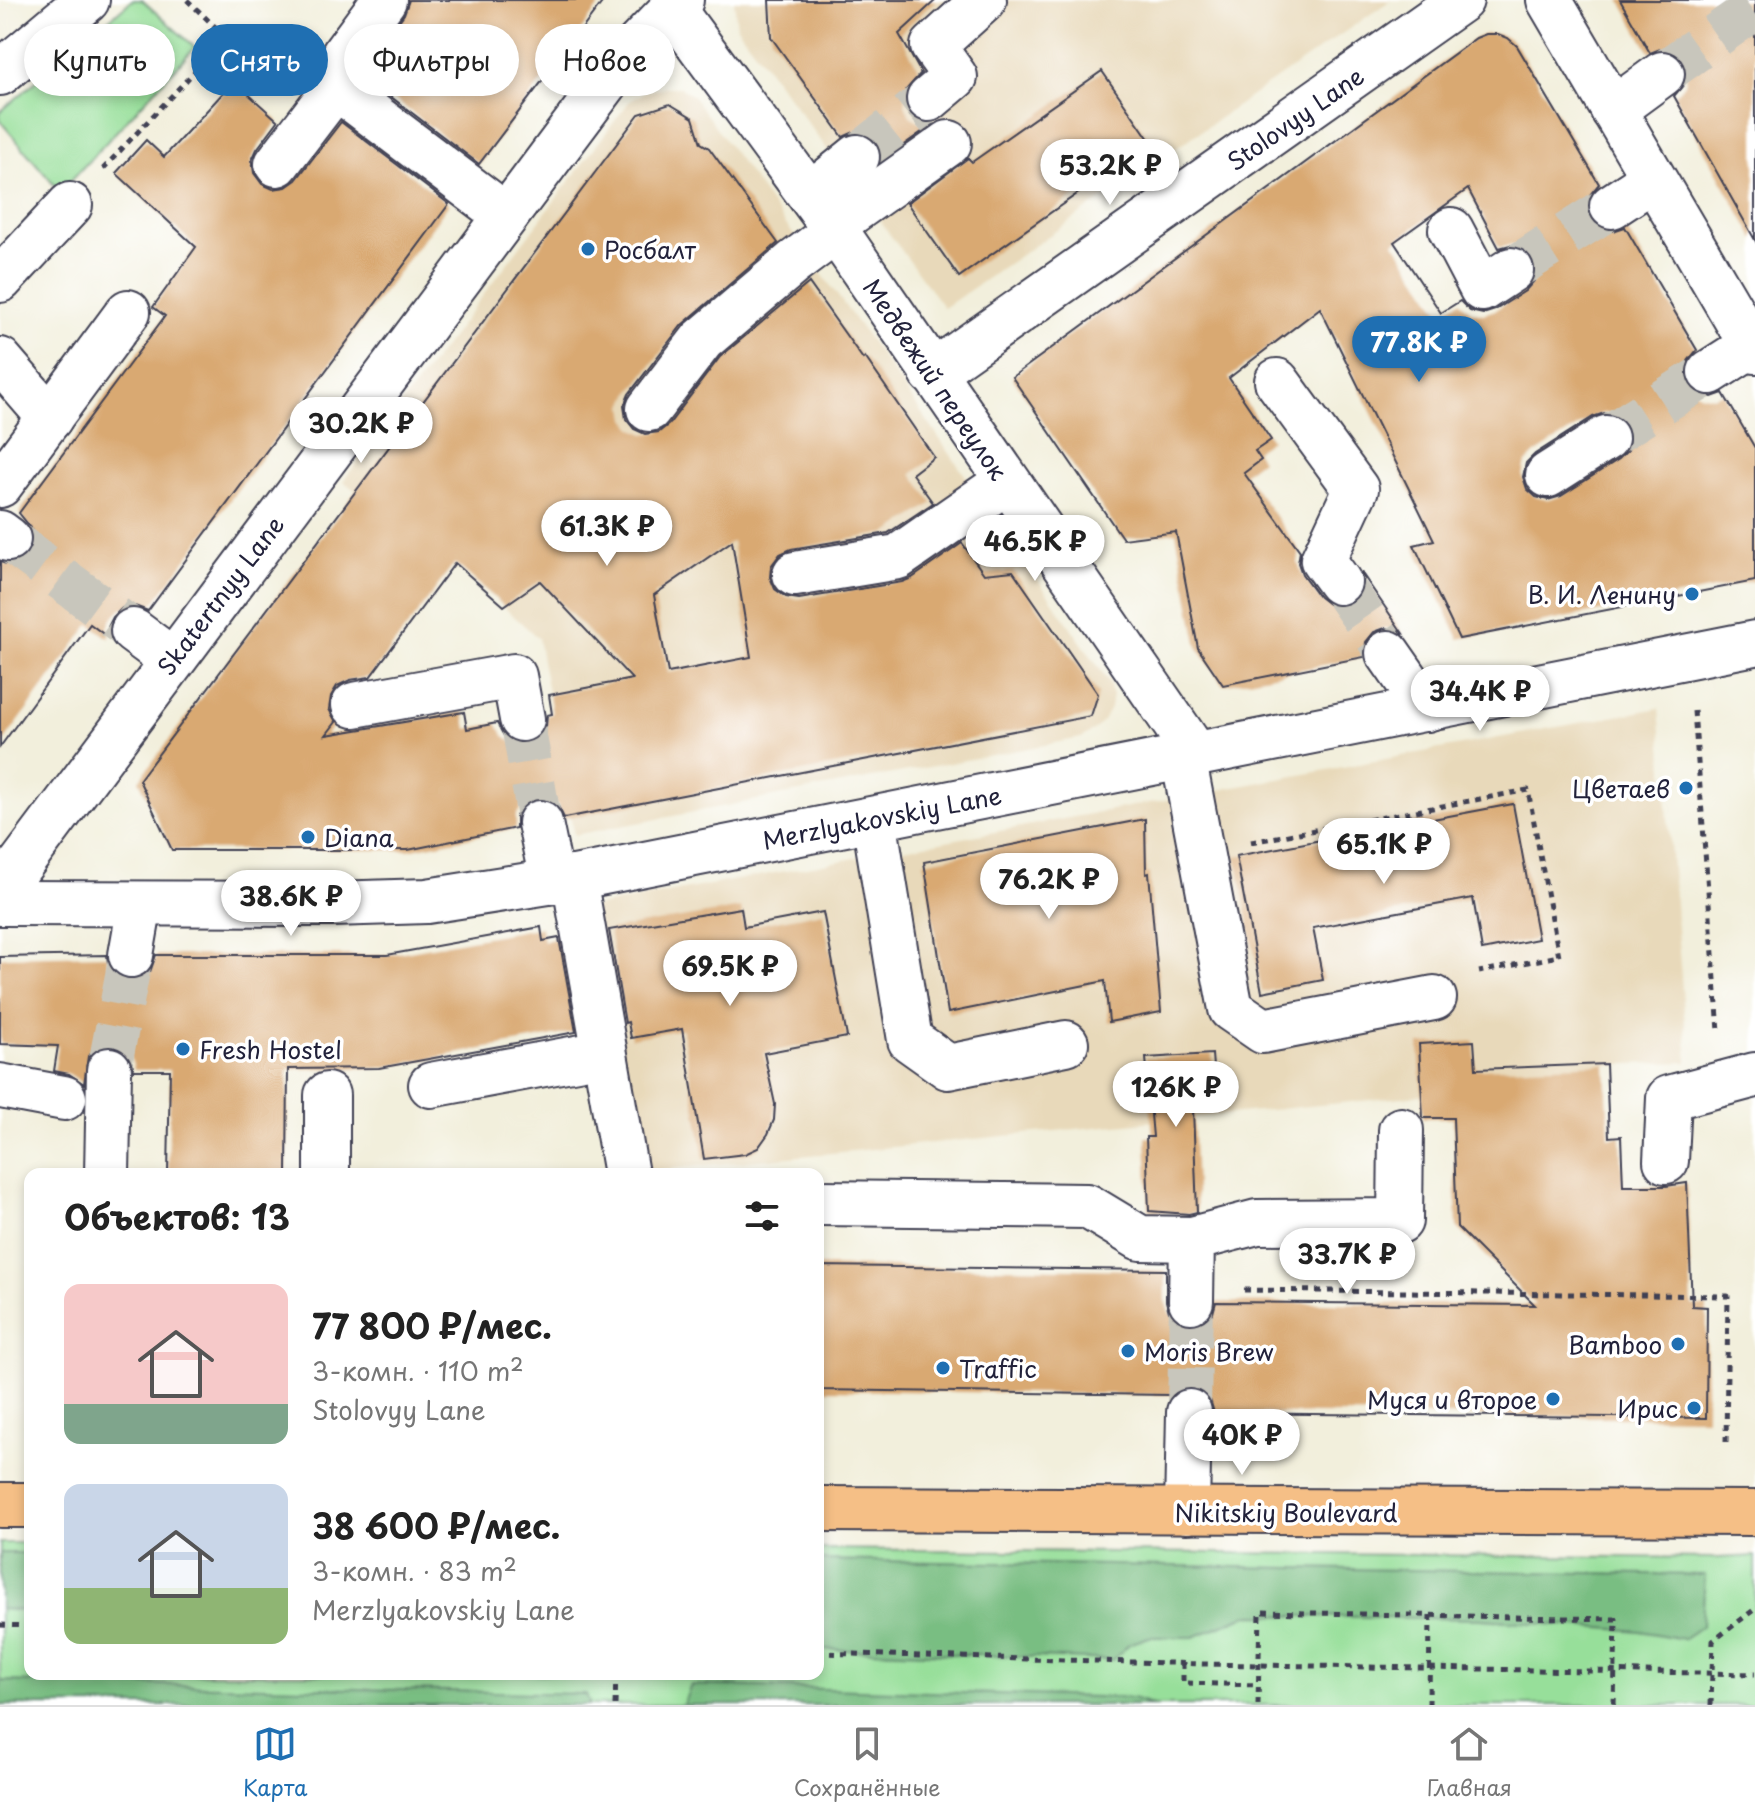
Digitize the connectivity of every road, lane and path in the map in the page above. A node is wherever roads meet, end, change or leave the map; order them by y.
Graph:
1 (87, 0) edge
2 (187, 0) edge
3 (384, 0) edge
4 (984, 0) edge
5 (1461, 0) edge
6 (1549, 0) edge
7 (676, 4) edge
8 (212, 24) edge
9 (0, 73) edge
10 (1662, 74) tunnel mouth
11 (191, 75) edge
12 (315, 96) edge
13 (929, 99) tunnel mouth
14 (326, 101) junction
15 (1613, 110) junction
16 (949, 143) dead end
17 (857, 157) tunnel mouth
18 (277, 164) dead end
19 (1653, 179) junction
20 (70, 205) joint
21 (1612, 206) tunnel mouth
22 (505, 215) junction
23 (826, 217) junction
24 (1451, 230) dead end
25 (1511, 270) tunnel mouth
26 (0, 280) edge
27 (1740, 289) edge
28 (128, 312) dead end
29 (1753, 348) edge
30 (0, 360) edge
31 (1710, 372) tunnel mouth
32 (932, 373) junction
33 (1277, 381) dead end
34 (649, 409) dead end
35 (50, 418) junction
36 (1606, 438) tunnel mouth
37 (1548, 475) dead end
38 (1006, 482) junction
39 (0, 485) edge
40 (795, 574) dead end
41 (1339, 582) tunnel mouth
42 (133, 631) tunnel mouth
43 (1755, 643) edge
44 (1388, 653) tunnel mouth
45 (172, 660) junction
46 (354, 705) dead end
47 (1427, 709) junction
48 (1694, 711) dead end
49 (522, 719) tunnel mouth
50 (1189, 755) junction
51 (874, 819) junction
52 (540, 823) tunnel mouth
53 (1201, 851) junction
54 (563, 880) junction
55 (0, 892) edge
56 (0, 903) edge
57 (140, 904) junction
58 (131, 955) tunnel mouth
59 (1434, 998) joint
60 (1066, 1043) dead end
61 (604, 1053) junction
62 (109, 1070) tunnel mouth
63 (1739, 1079) edge
64 (431, 1085) dead end
65 (0, 1086) edge
66 (327, 1095) dead end
67 (64, 1098) dead end
68 (1401, 1130) dead end
69 (1666, 1161) dead end
70 (107, 1168) edge
71 (327, 1168) edge
72 (625, 1168) edge
73 (824, 1203) edge
74 (1192, 1239) junction
75 (1191, 1295) joint
76 (1189, 1412) tunnel mouth
77 (1726, 1443) dead end
78 (0, 1505) edge
79 (24, 1505) edge
80 (824, 1509) edge
81 (1187, 1511) junction
82 (1755, 1513) edge
83 (1755, 1609) edge
84 (1430, 1615) junction
85 (0, 1625) edge
86 (24, 1626) edge
87 (824, 1653) edge
88 (1183, 1663) junction
89 (1258, 1665) junction
90 (1430, 1668) junction
91 (1615, 1672) junction
92 (1712, 1674) junction
93 (1755, 1674) edge
94 (616, 1680) edge
95 (1258, 1685) junction
96 (615, 1705) edge
97 (1258, 1705) edge
98 (1429, 1705) edge
99 (1614, 1705) edge
100 (1711, 1705) edge

1 - 9 street
2 - 8 path
3 - 14 street
4 - 13 street
5 - 32 street, Stolovyy Lane
6 - 15 street
7 - 22 street, Skatertnyy Lane
7 - 23 street, Медвежий переулок
10 - 15 street
11 - 20 path
12 - 14 path
14 - 18 street
14 - 22 street
15 - 19 street
16 - 23 street
17 - 23 street
19 - 21 street
19 - 27 street
20 - 26 street
22 - 45 street, Skatertnyy Lane
23 - 32 street, Медвежий переулок
23 - 34 street
24 - 25 street
27 - 29 street
28 - 35 street
29 - 31 street
30 - 35 street
32 - 38 street, Медвежий переулок
33 - 41 street
35 - 39 street
36 - 37 street
38 - 40 street
38 - 50 street, Медвежий переулок
42 - 45 street
43 - 47 street, Merzlyakovskiy Lane
44 - 47 street
45 - 55 street, Skatertnyy Lane
46 - 49 street
47 - 50 street, Merzlyakovskiy Lane
48 - 63 path
50 - 51 street, Merzlyakovskiy Lane
50 - 53 street
51 - 54 street, Merzlyakovskiy Lane
51 - 60 street
52 - 54 street
53 - 59 street
53 - 59 path
54 - 57 street, Merzlyakovskiy Lane
54 - 61 street
56 - 57 street, Merzlyakovskiy Lane
57 - 58 street
61 - 64 street
61 - 72 street
62 - 70 street
63 - 69 street
65 - 67 street
66 - 71 street
68 - 74 street
73 - 74 street
74 - 75 street
75 - 77 path
76 - 81 street
78 - 79 main road
80 - 81 main road, Nikitskiy Boulevard
81 - 82 main road, Nikitskiy Boulevard
83 - 92 path
84 - 89 path
84 - 90 path
84 - 91 path
85 - 86 path
87 - 88 path
88 - 89 path
88 - 95 path
89 - 90 path
89 - 95 path
90 - 91 path
90 - 98 path
91 - 92 path
91 - 99 path
92 - 93 path
92 - 100 path
94 - 96 path
95 - 97 path

